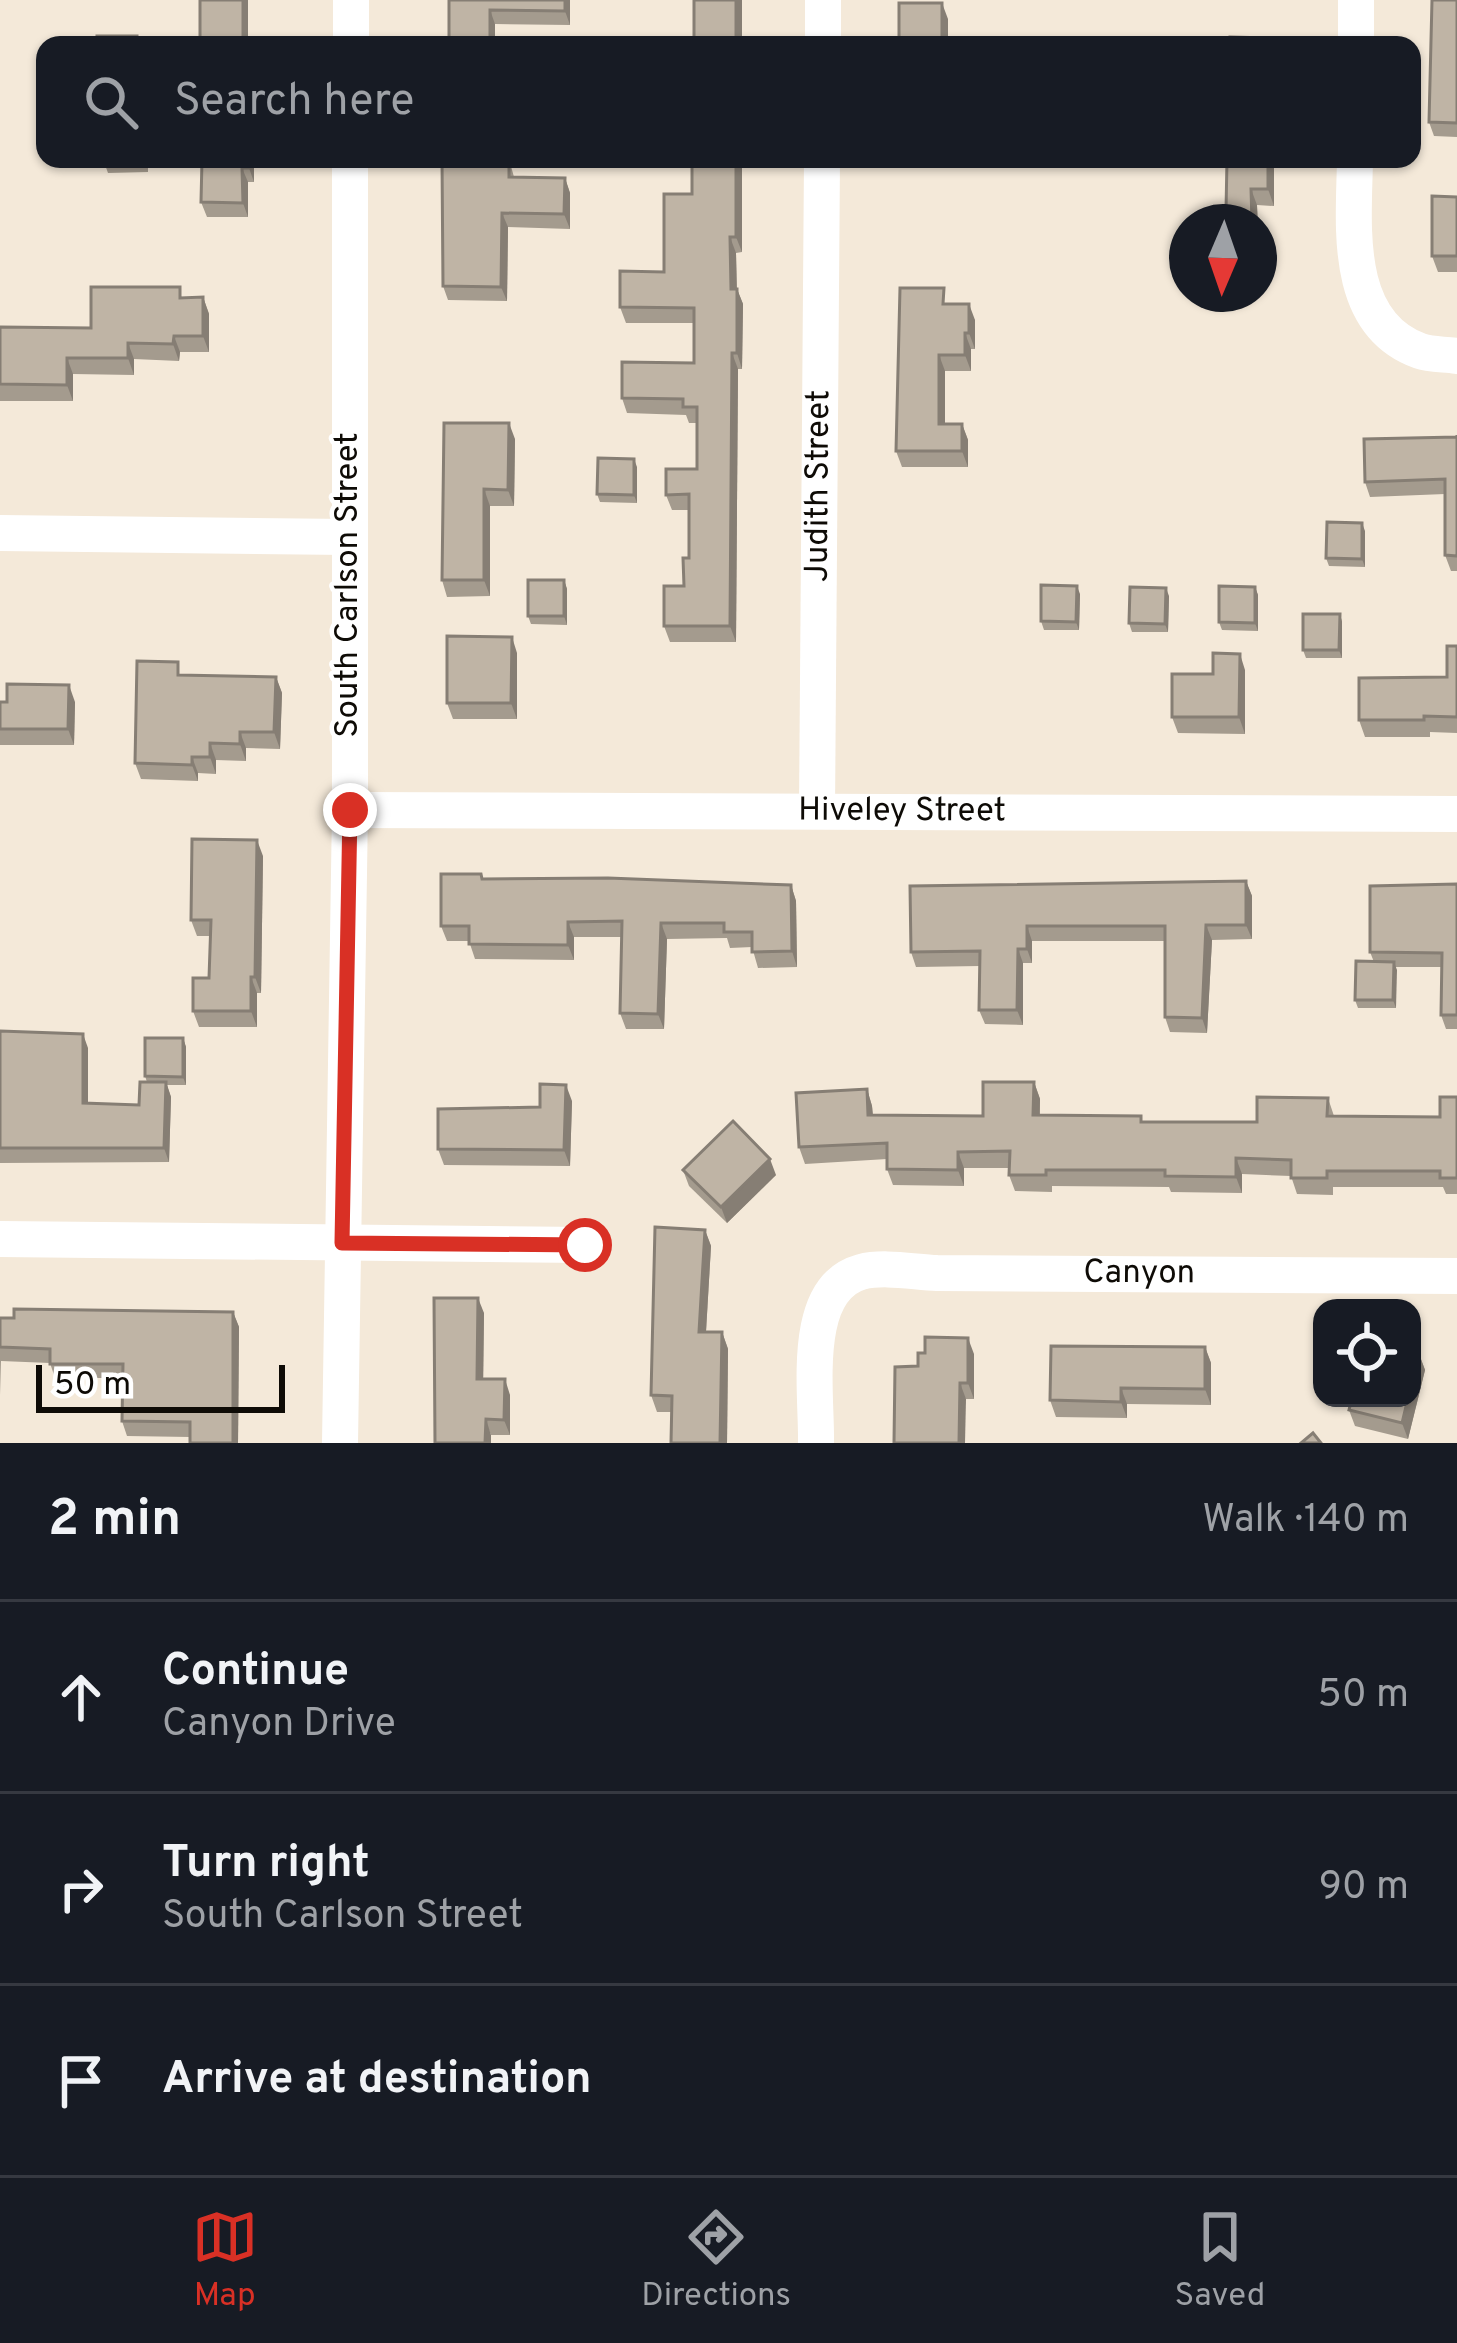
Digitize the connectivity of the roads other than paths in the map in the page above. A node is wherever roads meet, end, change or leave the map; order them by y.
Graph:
1 (351, 0) edge
2 (824, 0) edge
3 (1356, 0) edge
4 (351, 36) edge
5 (823, 36) edge
6 (1356, 36) edge
7 (350, 168) edge
8 (822, 168) edge
9 (1354, 168) edge
10 (1457, 356) edge
11 (0, 533) edge
12 (348, 537) junction
13 (350, 810) junction
14 (817, 810) junction
15 (1457, 814) edge
16 (0, 1240) edge
17 (342, 1243) junction
18 (585, 1245) dead end
19 (1457, 1276) edge
20 (340, 1443) edge
21 (816, 1443) edge

1 - 4 street
2 - 5 street
3 - 6 street
7 - 12 street, South Carlson Street
8 - 14 street, Judith Street
9 - 10 street
11 - 12 street
12 - 13 street, South Carlson Street
13 - 14 street, Hiveley Street
13 - 17 street, South Carlson Street
14 - 15 street, Hiveley Street
16 - 17 street
17 - 18 street
17 - 20 street, South Carlson Street
19 - 21 street, Canyon

